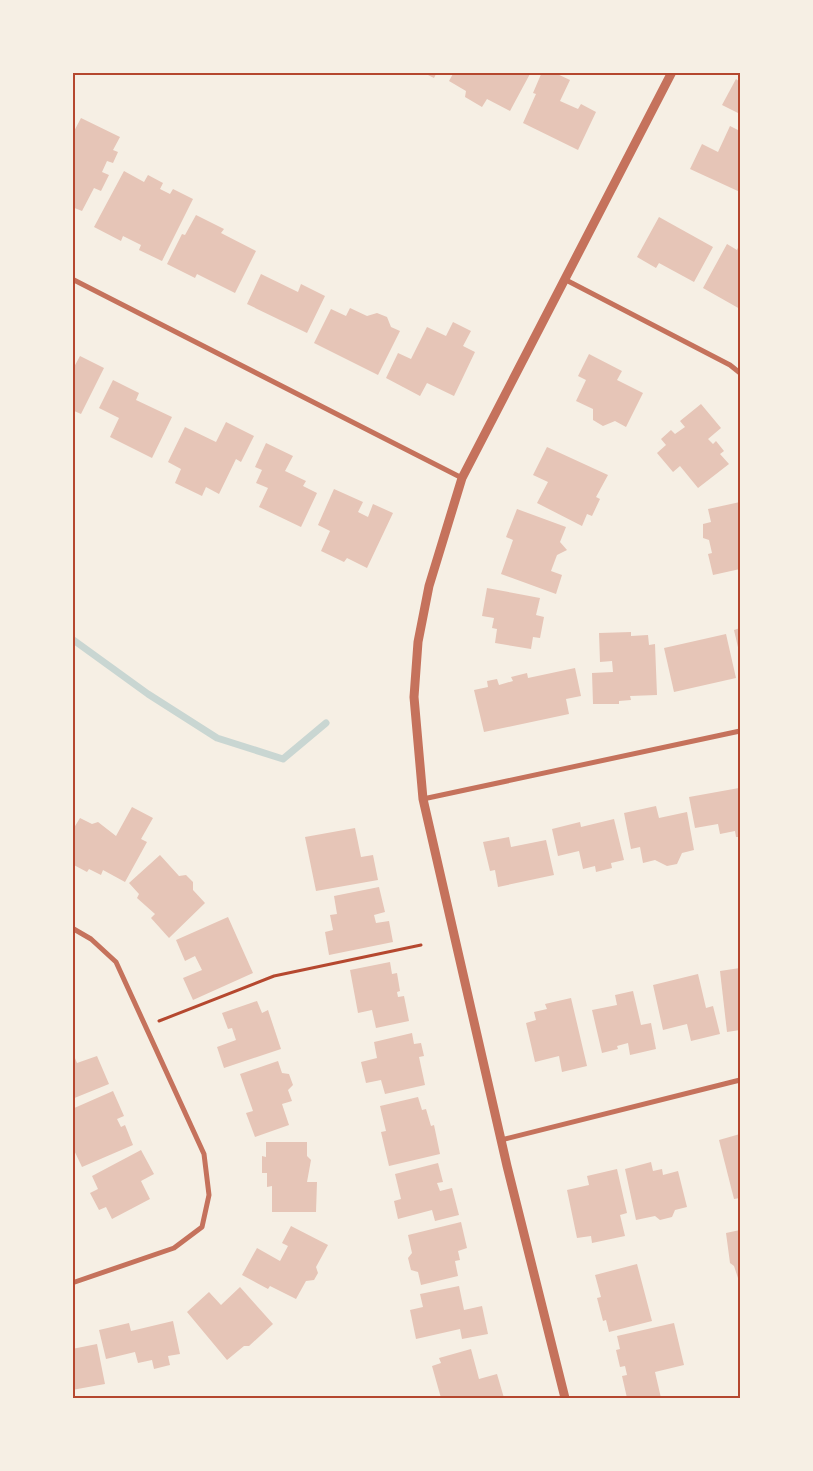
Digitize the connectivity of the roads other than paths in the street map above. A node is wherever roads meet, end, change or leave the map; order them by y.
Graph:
1 (672, 72) edge
2 (72, 279) edge
3 (566, 280) junction
4 (740, 373) edge
5 (462, 478) junction
6 (740, 731) edge
7 (422, 799) junction
8 (72, 928) edge
9 (740, 1080) edge
10 (501, 1140) junction
11 (72, 1283) edge
12 (565, 1398) edge

1 - 3 street
2 - 5 street
3 - 4 street
3 - 5 street
5 - 7 street
6 - 7 street
7 - 10 street
8 - 11 street
9 - 10 street
10 - 12 street

